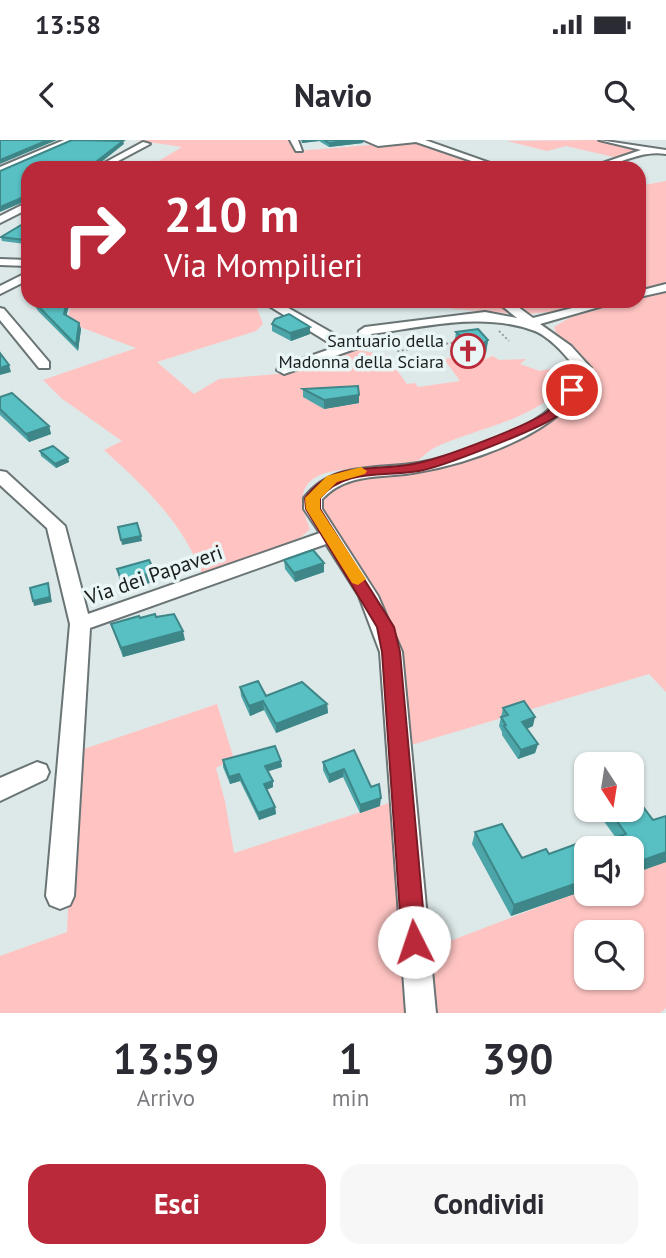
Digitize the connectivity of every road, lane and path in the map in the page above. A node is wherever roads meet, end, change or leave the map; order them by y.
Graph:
1 (71, 140) edge
2 (294, 140) edge
3 (368, 140) edge
4 (417, 140) edge
5 (603, 140) edge
6 (146, 144) dead end
7 (299, 149) dead end
8 (653, 149) junction
9 (666, 152) edge
10 (21, 161) edge
11 (21, 161) edge
12 (113, 161) edge
13 (479, 161) edge
14 (614, 161) edge
15 (0, 170) edge
16 (21, 209) edge
17 (0, 220) edge
18 (0, 262) edge
19 (21, 263) edge
20 (21, 279) edge
21 (666, 287) edge
22 (0, 292) edge
23 (646, 293) edge
24 (279, 308) edge
25 (512, 308) edge
26 (588, 308) edge
27 (0, 312) edge
28 (533, 323) junction
29 (502, 334) dead end
30 (416, 335) dead end
31 (388, 339) dead end
32 (509, 341) dead end
33 (461, 344) edge
34 (427, 347) junction
35 (348, 348) junction
36 (568, 361) dead end
37 (44, 365) dead end
38 (284, 370) dead end
39 (0, 476) edge
40 (330, 536) junction
41 (80, 624) junction
42 (37, 772) dead end
43 (0, 790) edge
44 (60, 896) dead end
45 (421, 1013) edge

1 - 11 street
2 - 7 street
3 - 4 street
4 - 13 street
5 - 8 street
6 - 12 street
8 - 9 street
8 - 14 street
10 - 15 street
16 - 17 street
18 - 19 street
20 - 22 street
21 - 23 street
24 - 35 street
25 - 28 street
26 - 28 street
27 - 37 street
28 - 40 street
29 - 32 path
30 - 34 path
31 - 34 path
33 - 34 path
35 - 36 street
35 - 38 street
39 - 41 street, Via dei Papaveri
40 - 41 street, Via dei Papaveri
40 - 45 street
41 - 44 street
42 - 43 street

